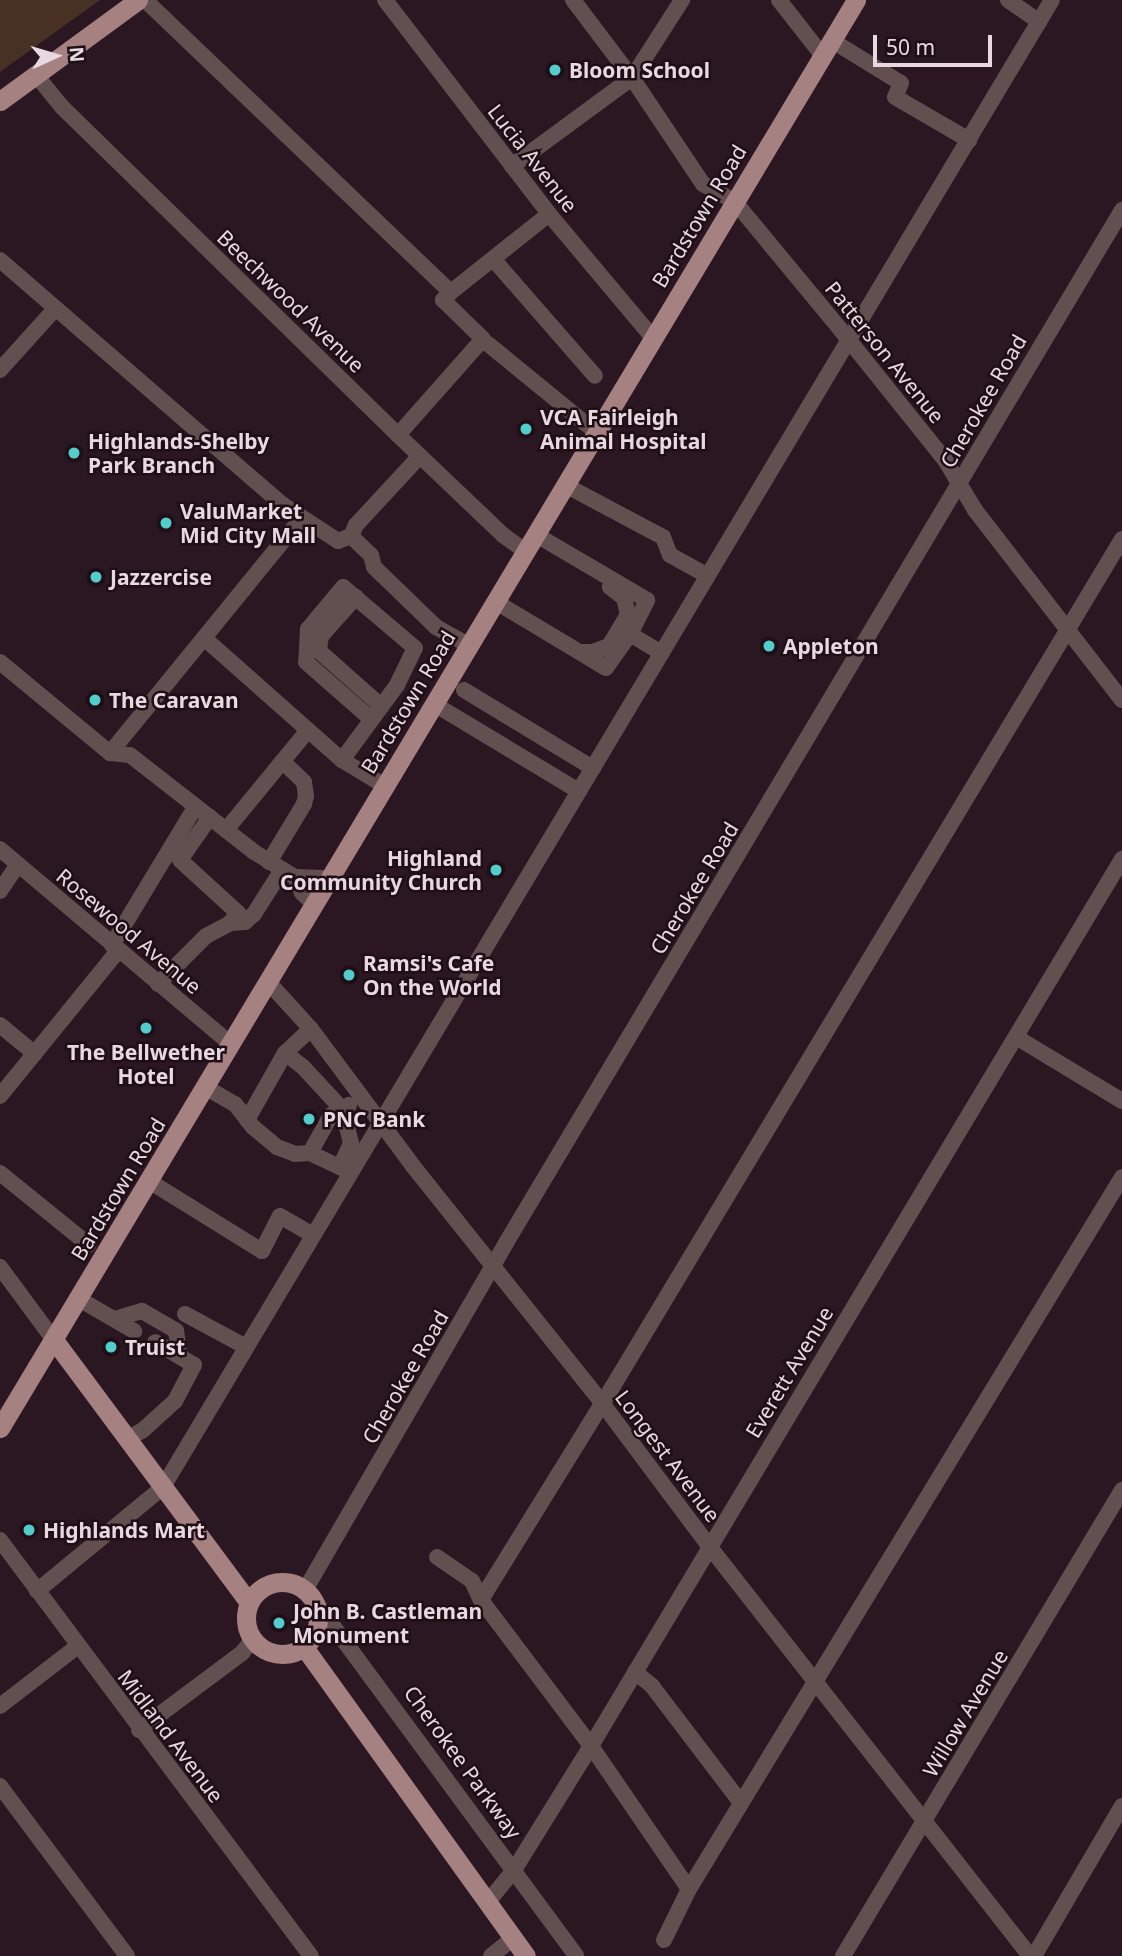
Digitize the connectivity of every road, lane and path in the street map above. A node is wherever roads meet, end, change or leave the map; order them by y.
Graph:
1 (138, 0) edge
2 (145, 0) edge
3 (385, 0) edge
4 (573, 0) edge
5 (682, 0) edge
6 (779, 0) edge
7 (856, 0) edge
8 (1008, 0) edge
9 (1052, 0) edge
10 (1039, 22) junction
11 (827, 47) junction
12 (36, 75) junction
13 (632, 78) junction
14 (0, 102) edge
15 (969, 139) junction
16 (512, 166) junction
17 (735, 202) junction
18 (1122, 210) edge
19 (549, 214) junction
20 (493, 259) junction
21 (0, 260) edge
22 (451, 292) junction
23 (55, 309) junction
24 (653, 338) junction
25 (849, 341) junction
26 (488, 344) dead end
27 (0, 370) edge
28 (595, 376) dead end
29 (596, 432) junction
30 (398, 435) junction
31 (420, 456) junction
32 (959, 484) junction
33 (565, 485) junction
34 (300, 519) junction
35 (351, 536) junction
36 (1122, 539) edge
37 (530, 542) junction
38 (559, 548) junction
39 (708, 576) junction
40 (496, 602) junction
41 (1068, 630) junction
42 (630, 634) junction
43 (204, 638) junction
44 (469, 645) junction
45 (583, 652) junction
46 (662, 653) junction
47 (0, 662) edge
48 (464, 690) dead end
49 (1122, 700) edge
50 (433, 704) junction
51 (376, 713) junction
52 (308, 730) junction
53 (110, 753) junction
54 (342, 760) junction
55 (282, 761) junction
56 (593, 768) junction
57 (385, 786) junction
58 (579, 791) junction
59 (196, 806) junction
60 (209, 817) junction
61 (226, 830) junction
62 (0, 849) edge
63 (1122, 859) edge
64 (18, 864) junction
65 (282, 870) junction
66 (330, 878) junction
67 (0, 891) edge
68 (315, 905) junction
69 (230, 923) junction
70 (115, 948) junction
71 (269, 983) junction
72 (158, 984) junction
73 (0, 1025) edge
74 (310, 1029) junction
75 (1016, 1037) junction
76 (231, 1045) junction
77 (285, 1053) junction
78 (34, 1054) junction
79 (205, 1087) junction
80 (360, 1094) junction
81 (0, 1096) edge
82 (1121, 1098) edge
83 (344, 1110) junction
84 (247, 1120) junction
85 (380, 1120) junction
86 (310, 1153) junction
87 (345, 1170) junction
88 (0, 1173) edge
89 (1122, 1177) edge
90 (149, 1181) junction
91 (313, 1235) junction
92 (89, 1245) dead end
93 (493, 1265) junction
94 (0, 1267) edge
95 (79, 1299) junction
96 (185, 1314) dead end
97 (115, 1319) junction
98 (134, 1331) dead end
99 (54, 1340) junction
100 (155, 1342) dead end
101 (246, 1346) junction
102 (180, 1357) junction
103 (603, 1403) junction
104 (0, 1428) edge
105 (127, 1439) junction
106 (163, 1487) junction
107 (1122, 1490) edge
108 (0, 1540) edge
109 (709, 1546) junction
110 (437, 1557) dead end
111 (37, 1591) junction
112 (308, 1593) junction
113 (481, 1600) junction
114 (249, 1603) junction
115 (253, 1639) junction
116 (78, 1646) junction
117 (304, 1647) junction
118 (635, 1672) junction
119 (815, 1682) junction
120 (0, 1706) edge
121 (139, 1730) junction
122 (591, 1746) junction
123 (0, 1786) edge
124 (741, 1803) junction
125 (1122, 1806) edge
126 (924, 1821) junction
127 (514, 1870) junction
128 (689, 1889) junction
129 (487, 1903) junction
130 (513, 1938) junction
131 (664, 1940) dead end
132 (1029, 1955) edge
133 (127, 1956) edge
134 (311, 1956) edge
135 (491, 1956) edge
136 (526, 1956) edge
137 (576, 1956) edge
138 (843, 1956) edge

1 - 12 main road
2 - 22 street
3 - 16 street, Lucia Avenue
4 - 13 street
5 - 13 street
6 - 11 street
7 - 11 main road, Bardstown Road
8 - 10 street
9 - 10 street
10 - 15 street
11 - 15 street
11 - 17 main road, Bardstown Road
12 - 14 main road
12 - 30 street, Beechwood Avenue
13 - 16 street
13 - 17 street
15 - 25 street
16 - 19 street, Lucia Avenue
17 - 24 main road, Bardstown Road
17 - 25 street, Patterson Avenue
18 - 32 street, Cherokee Road
19 - 20 street
19 - 24 street, Lucia Avenue
20 - 22 street
20 - 28 street
21 - 23 street
22 - 30 street
23 - 27 street
23 - 34 street
24 - 29 main road, Bardstown Road
25 - 32 street, Patterson Avenue
25 - 39 street
26 - 29 street
29 - 33 main road, Bardstown Road
30 - 31 street, Beechwood Avenue
31 - 35 street
31 - 37 street, Beechwood Avenue
32 - 41 street, Patterson Avenue
32 - 93 street, Cherokee Road
33 - 37 main road, Bardstown Road
33 - 39 street
34 - 35 street
34 - 43 street
35 - 44 street
36 - 41 street
37 - 38 street, Beechwood Avenue
37 - 40 main road, Bardstown Road
38 - 42 street
38 - 45 street
39 - 46 street
40 - 44 main road, Bardstown Road
40 - 45 street
41 - 49 street, Patterson Avenue
41 - 103 street
42 - 45 street
42 - 46 street
43 - 52 street
43 - 53 street
44 - 50 main road, Bardstown Road
46 - 56 street
47 - 53 street
48 - 56 street
50 - 57 main road, Bardstown Road
50 - 58 street
51 - 51 street
51 - 54 street
52 - 54 street
52 - 55 street
53 - 59 street
54 - 57 street
55 - 61 street
55 - 65 street
56 - 58 street
57 - 66 main road, Bardstown Road
58 - 85 street
59 - 60 street
59 - 70 street
60 - 61 street
60 - 69 street
61 - 65 street
62 - 64 street, Rosewood Avenue
63 - 75 street, Everett Avenue
64 - 67 street
64 - 70 street, Rosewood Avenue
65 - 66 street
65 - 68 street
65 - 69 street
66 - 68 main road, Bardstown Road
68 - 71 main road, Bardstown Road
69 - 72 street
70 - 72 street, Rosewood Avenue
70 - 78 street
71 - 74 street, Longest Avenue
71 - 76 main road, Bardstown Road
72 - 76 street, Rosewood Avenue
73 - 78 street
74 - 77 street
74 - 80 street, Longest Avenue
75 - 82 street
75 - 109 street, Everett Avenue
76 - 79 main road, Bardstown Road
77 - 83 street
77 - 84 street
78 - 81 street
79 - 84 street
79 - 90 main road, Bardstown Road
80 - 83 street
80 - 85 street, Longest Avenue
83 - 86 street
83 - 87 street
84 - 86 street
85 - 87 street
85 - 93 street, Longest Avenue
86 - 87 street
87 - 91 street
88 - 92 street
89 - 119 street
90 - 91 street
90 - 95 main road, Bardstown Road
91 - 101 street
93 - 103 street, Longest Avenue
93 - 112 street, Cherokee Road
94 - 99 street
95 - 97 street
95 - 99 main road, Bardstown Road
96 - 101 street
97 - 98 street
97 - 102 street
99 - 104 main road, Bardstown Road
99 - 105 main road
100 - 102 street
101 - 106 street
102 - 105 street
103 - 109 street, Longest Avenue
103 - 113 street
105 - 106 main road
106 - 111 street
106 - 114 main road
107 - 126 street, Willow Avenue
108 - 111 street, Midland Avenue
109 - 118 street, Everett Avenue
109 - 119 street, Longest Avenue
110 - 113 street
111 - 116 street, Midland Avenue
112 - 114 main road
112 - 117 main road
112 - 127 street, Cherokee Parkway
113 - 122 street
114 - 115 main road
115 - 117 main road
115 - 121 street
116 - 120 street
116 - 121 street, Midland Avenue
117 - 129 main road
118 - 122 street, Everett Avenue
118 - 124 street
119 - 124 street
119 - 126 street, Longest Avenue
121 - 134 street, Midland Avenue
122 - 127 street, Everett Avenue
122 - 128 street
123 - 133 street
124 - 128 street
125 - 132 street
126 - 132 street, Longest Avenue
126 - 138 street, Willow Avenue
127 - 129 street, Everett Avenue
127 - 137 street, Cherokee Parkway
128 - 131 street
129 - 130 main road
130 - 135 street
130 - 136 main road

